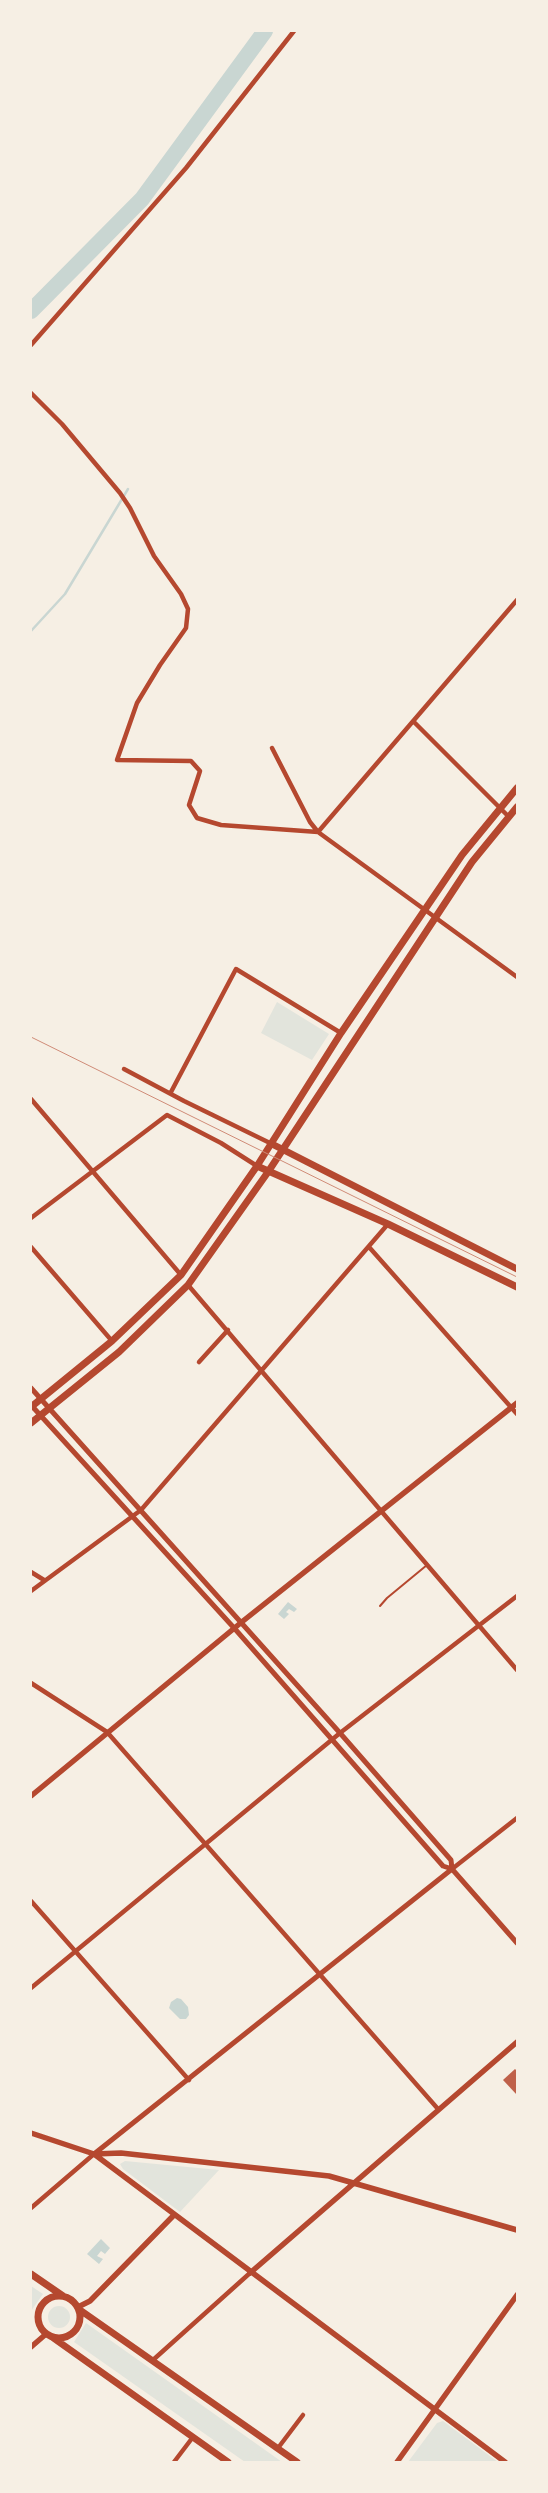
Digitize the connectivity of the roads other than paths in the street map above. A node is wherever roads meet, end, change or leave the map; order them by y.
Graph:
1 (294, 31) edge
2 (31, 344) edge
3 (31, 393) edge
4 (517, 600) edge
5 (413, 721) junction
6 (272, 748) dead end
7 (517, 788) edge
8 (517, 807) edge
9 (500, 808) junction
10 (509, 817) junction
11 (318, 832) junction
12 (424, 911) junction
13 (435, 918) junction
14 (517, 977) edge
15 (341, 1033) junction
16 (124, 1068) dead end
17 (171, 1092) junction
18 (31, 1099) edge
19 (272, 1144) junction
20 (282, 1150) junction
21 (257, 1166) junction
22 (268, 1172) junction
23 (93, 1173) junction
24 (31, 1218) edge
25 (388, 1224) junction
26 (31, 1247) edge
27 (369, 1247) junction
28 (517, 1269) edge
29 (181, 1275) junction
30 (188, 1285) junction
31 (517, 1287) edge
32 (228, 1330) junction
33 (112, 1342) junction
34 (199, 1362) dead end
35 (262, 1370) junction
36 (31, 1388) edge
37 (41, 1399) junction
38 (517, 1403) edge
39 (32, 1406) edge
40 (49, 1408) junction
41 (511, 1408) junction
42 (517, 1414) edge
43 (41, 1415) junction
44 (31, 1423) edge
45 (141, 1510) junction
46 (382, 1512) junction
47 (132, 1517) junction
48 (428, 1565) junction
49 (31, 1572) edge
50 (44, 1580) junction
51 (31, 1591) edge
52 (517, 1596) edge
53 (380, 1606) dead end
54 (243, 1621) junction
55 (480, 1626) junction
56 (235, 1629) junction
57 (517, 1670) edge
58 (31, 1683) edge
59 (107, 1732) junction
60 (340, 1733) junction
61 (332, 1740) junction
62 (31, 1796) edge
63 (517, 1818) edge
64 (204, 1844) junction
65 (452, 1869) junction
66 (31, 1901) edge
67 (517, 1943) edge
68 (76, 1951) junction
69 (320, 1975) junction
70 (31, 1988) edge
71 (517, 2042) edge
72 (189, 2080) junction
73 (438, 2109) junction
74 (31, 2133) edge
75 (94, 2154) junction
76 (354, 2184) junction
77 (31, 2208) edge
78 (174, 2215) junction
79 (517, 2230) edge
80 (250, 2273) junction
81 (31, 2274) edge
82 (63, 2296) junction
83 (517, 2296) edge
84 (79, 2308) junction
85 (31, 2322) edge
86 (46, 2333) junction
87 (31, 2347) edge
88 (153, 2360) junction
89 (434, 2409) junction
90 (303, 2415) dead end
91 (192, 2437) junction
92 (278, 2448) junction
93 (174, 2462) edge
94 (228, 2462) edge
95 (297, 2462) edge
96 (397, 2462) edge
97 (505, 2462) edge

1 - 2 street
3 - 11 street
4 - 5 street
5 - 9 street
5 - 11 street
6 - 11 street
7 - 9 main road
8 - 10 main road
9 - 10 street
9 - 12 main road
10 - 13 main road
11 - 12 street
12 - 13 street
12 - 15 main road
13 - 14 street
13 - 20 main road
15 - 17 street
15 - 19 main road
16 - 17 street
17 - 19 street
18 - 23 street
19 - 20 main road
19 - 21 main road
20 - 22 main road
20 - 28 main road
21 - 22 main road
21 - 23 street
21 - 29 main road
22 - 25 main road
22 - 30 main road
23 - 24 street
23 - 29 street
25 - 27 street
25 - 31 main road
26 - 33 street
27 - 35 street
27 - 41 street
29 - 30 street
29 - 33 main road
30 - 32 street
30 - 40 main road
32 - 34 street
32 - 35 street
33 - 37 main road
35 - 45 street
35 - 46 street
36 - 37 street
37 - 39 main road
37 - 40 street
38 - 41 main road
39 - 43 street
40 - 43 main road
40 - 45 street
41 - 42 street
41 - 46 main road
43 - 44 main road
43 - 47 street
45 - 47 street
45 - 54 street
46 - 48 street
46 - 54 main road
47 - 50 street
47 - 56 street
48 - 53 lane
48 - 55 street
49 - 50 street
50 - 51 street
52 - 55 street
54 - 56 main road
54 - 60 street
55 - 57 street
55 - 60 street
56 - 59 main road
56 - 61 street
58 - 59 street
59 - 62 main road
59 - 64 street
60 - 61 street
60 - 65 street
61 - 64 street
61 - 65 street
63 - 65 street
64 - 68 street
64 - 69 street
65 - 67 street
65 - 69 street
66 - 68 street
68 - 70 street
68 - 72 street
69 - 72 street
69 - 73 street
71 - 73 main road
72 - 75 street
73 - 76 main road
74 - 75 main road
75 - 76 main road
75 - 77 street
75 - 78 main road
76 - 79 main road
76 - 80 main road
78 - 80 main road
78 - 84 main road
80 - 88 street
80 - 89 main road
81 - 82 main road
82 - 84 main road
82 - 86 main road
83 - 89 main road
84 - 86 main road
84 - 88 main road
85 - 86 main road
86 - 87 main road
86 - 91 main road
88 - 92 main road
89 - 96 main road
89 - 97 main road
90 - 92 street
91 - 93 street
91 - 94 main road
92 - 95 main road

